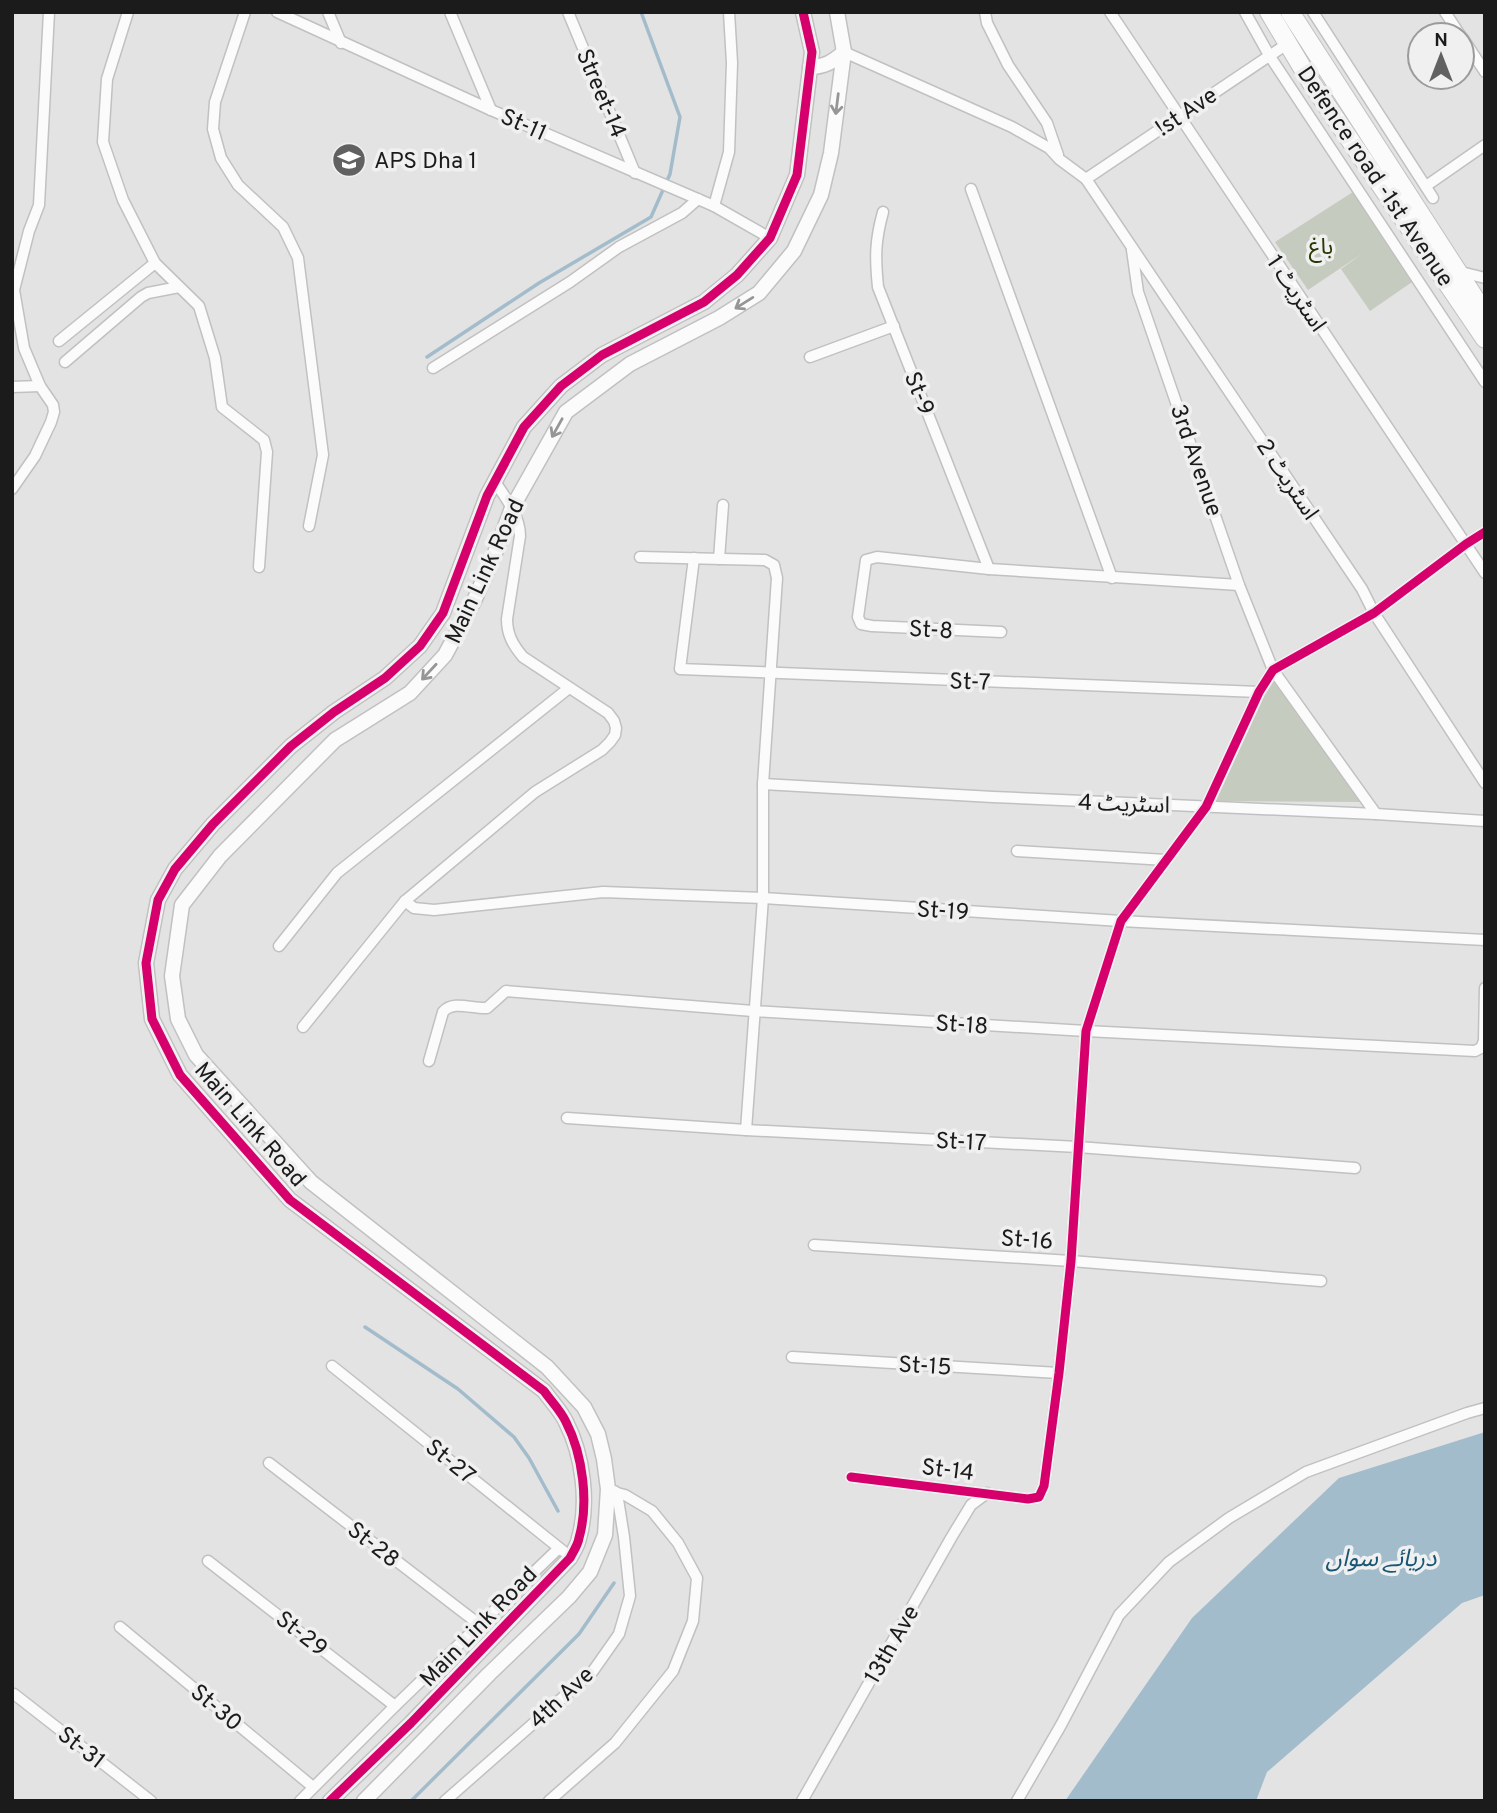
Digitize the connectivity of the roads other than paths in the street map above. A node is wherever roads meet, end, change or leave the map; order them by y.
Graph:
1 (50, 12) edge
2 (128, 12) edge
3 (245, 12) edge
4 (277, 12) edge
5 (328, 12) edge
6 (450, 12) edge
7 (568, 12) edge
8 (729, 12) edge
9 (803, 12) edge
10 (837, 12) edge
11 (985, 12) edge
12 (1110, 12) edge
13 (1245, 12) edge
14 (1269, 12) edge
15 (1290, 12) edge
16 (1313, 12) edge
17 (341, 43) junction
18 (1287, 44) junction
19 (844, 52) junction
20 (1269, 55) junction
21 (810, 67) junction
22 (491, 110) junction
23 (1179, 116) junction
24 (1485, 145) edge
25 (1383, 154) junction
26 (1059, 159) junction
27 (1367, 165) junction
28 (635, 173) junction
29 (1086, 179) junction
30 (1426, 186) junction
31 (971, 189) dead end
32 (1433, 198) dead end
33 (698, 199) junction
34 (714, 206) junction
35 (883, 212) dead end
36 (770, 238) junction
37 (1131, 248) junction
38 (155, 263) junction
39 (1457, 271) junction
40 (1485, 278) edge
41 (179, 287) junction
42 (1485, 314) edge
43 (662, 323) junction
44 (894, 326) junction
45 (17, 330) edge
46 (1485, 339) edge
47 (59, 341) dead end
48 (673, 342) junction
49 (810, 357) dead end
50 (65, 362) dead end
51 (433, 369) dead end
52 (1485, 382) edge
53 (40, 386) junction
54 (12, 387) edge
55 (495, 482) junction
56 (12, 489) edge
57 (723, 505) dead end
58 (512, 508) junction
59 (309, 526) dead end
60 (1485, 532) edge
61 (1466, 544) junction
62 (640, 557) dead end
63 (694, 558) junction
64 (719, 559) junction
65 (258, 567) dead end
66 (989, 569) junction
67 (1485, 573) edge
68 (1112, 578) junction
69 (1239, 585) junction
70 (1374, 613) junction
71 (1001, 632) dead end
72 (1273, 670) junction
73 (771, 673) junction
74 (569, 688) junction
75 (1259, 692) junction
76 (1485, 783) edge
77 (763, 784) junction
78 (1206, 807) junction
79 (1376, 814) junction
80 (1485, 821) edge
81 (1017, 851) dead end
82 (1166, 860) junction
83 (763, 898) junction
84 (405, 901) junction
85 (1121, 921) junction
86 (1485, 940) edge
87 (279, 946) dead end
88 (1485, 988) edge
89 (753, 1011) junction
90 (303, 1027) dead end
91 (1086, 1031) junction
92 (429, 1061) dead end
93 (567, 1118) dead end
94 (746, 1130) junction
95 (1078, 1147) junction
96 (1355, 1168) dead end
97 (814, 1245) dead end
98 (1071, 1261) junction
99 (1321, 1280) dead end
100 (792, 1357) dead end
101 (332, 1366) dead end
102 (1059, 1373) junction
103 (1485, 1408) edge
104 (269, 1463) dead end
105 (583, 1475) junction
106 (851, 1477) dead end
107 (610, 1490) junction
108 (987, 1493) junction
109 (584, 1503) junction
110 (559, 1548) junction
111 (570, 1558) junction
112 (208, 1561) dead end
113 (480, 1625) junction
114 (120, 1628) dead end
115 (473, 1658) junction
116 (489, 1674) junction
117 (14, 1694) edge
118 (395, 1706) junction
119 (313, 1787) junction
120 (151, 1801) edge
121 (300, 1801) edge
122 (330, 1801) edge
123 (364, 1801) edge
124 (444, 1801) edge
125 (549, 1801) edge
126 (802, 1801) edge
127 (1017, 1801) edge

1 - 45 street
2 - 38 street
3 - 59 street
4 - 17 street, St-11
5 - 17 street
6 - 22 street
7 - 28 street, Street-14
8 - 34 street
9 - 21 street, Main Link Road
10 - 19 street, Main Link Road
11 - 26 street
12 - 23 street, اسٹریٹ 1
13 - 20 street
14 - 18 main road, Defence road -1st Avenue
15 - 25 main road
16 - 30 street
17 - 22 street, St-11
18 - 20 street, !st Ave
18 - 27 main road, Defence road -1st Avenue
19 - 21 street
19 - 26 street
19 -> 48 street, Main Link Road
20 - 23 street, !st Ave
20 - 52 street
21 - 36 street, Main Link Road
22 - 28 street, St-11
23 - 29 street, !st Ave
23 - 61 street, اسٹریٹ 1
24 - 30 street
25 - 27 main road
25 - 39 main road
26 - 29 street
27 - 46 main road, Defence road -1st Avenue
28 - 33 street, St-11
29 - 37 street, اسٹریٹ 2
30 - 32 street
31 - 68 street
33 - 34 street, St-11
33 - 51 street
34 - 36 street, St-11
35 - 44 street, St-9
36 - 43 street, Main Link Road
37 - 69 street, 3rd Avenue
37 - 70 street, اسٹریٹ 2
38 - 41 street
38 - 47 street
39 - 40 street
39 - 42 main road
41 - 50 street
41 - 65 street
43 - 48 street
43 - 55 street, Main Link Road
44 - 49 street
44 - 66 street, St-9
45 - 53 street
48 -> 58 street, Main Link Road
53 - 54 street
53 - 56 street
55 - 58 street
55 - 105 street, Main Link Road
57 - 64 street
58 - 74 street
58 -> 107 street, Main Link Road
60 - 61 street
61 - 67 street, اسٹریٹ 1
61 - 70 street
62 - 63 street
63 - 64 street
63 - 73 street, St-7
64 - 73 street
66 - 68 street
66 - 71 street, St-8
68 - 69 street
69 - 72 street, 3rd Avenue
70 - 72 street
70 - 76 street, اسٹریٹ 2
72 - 75 street
72 - 79 street, 3rd Avenue
73 - 75 street, St-7
73 - 77 street
74 - 84 street
74 - 87 street
75 - 78 street
77 - 78 street, اسٹریٹ 4
77 - 83 street
78 - 79 street, اسٹریٹ 4
78 - 82 street
79 - 80 street, اسٹریٹ 4
81 - 82 street
82 - 85 street
83 - 84 street, St-19
83 - 85 street, St-19
83 - 89 street
84 - 90 street
85 - 86 street, St-19
85 - 91 street
88 - 91 street, St-18
89 - 91 street, St-18
89 - 92 street, St-18
89 - 94 street
91 - 95 street
93 - 94 street, St-17
94 - 95 street, St-17
95 - 96 street, St-17
95 - 98 street
97 - 98 street, St-16
98 - 99 street, St-16
98 - 102 street
100 - 102 street, St-15
101 - 110 street, St-27
102 - 108 street, St-14
103 - 127 street
104 - 113 street, St-28
105 - 107 street
105 - 109 street, Main Link Road
106 - 108 street, St-14
107 - 109 street
107 - 116 street, Main Link Road
107 - 124 street, 4th Ave
107 - 125 street
108 - 126 street, 13th Ave
109 - 111 street, Main Link Road
110 - 111 street, St-27
110 - 113 street
111 - 115 street, Main Link Road
112 - 118 street, St-29
113 - 118 street
114 - 119 street, St-30
115 - 116 street
115 - 122 street, Main Link Road
116 - 123 street, Main Link Road
117 - 120 street, St-31
118 - 119 street
119 - 121 street

